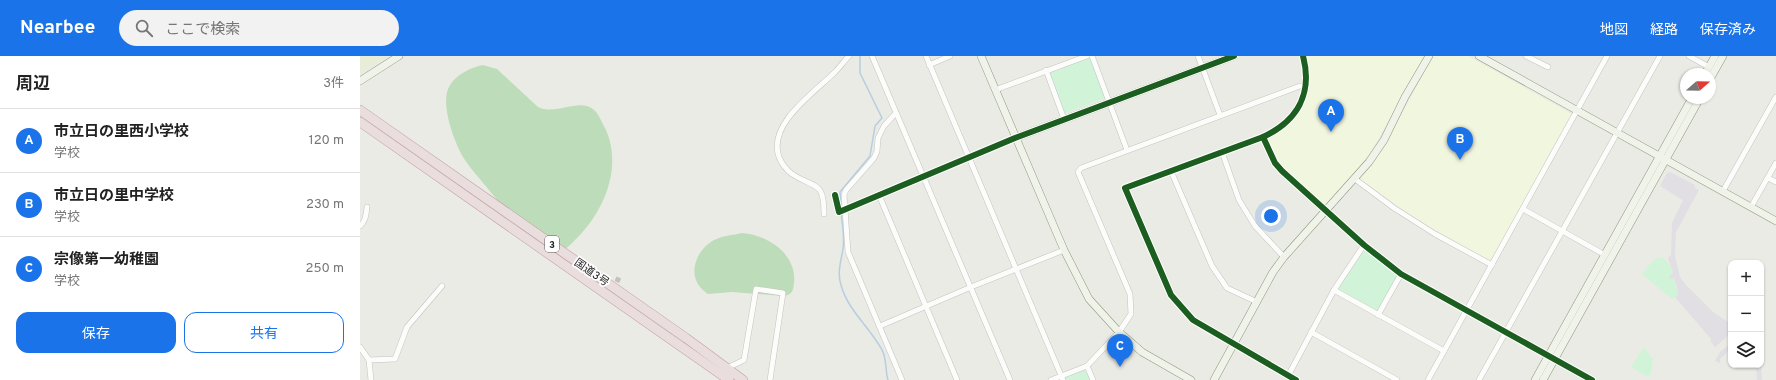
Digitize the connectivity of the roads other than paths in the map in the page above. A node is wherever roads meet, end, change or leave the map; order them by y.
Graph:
1 (399, 56) edge
2 (849, 56) edge
3 (872, 56) edge
4 (926, 56) edge
5 (950, 56) edge
6 (981, 56) edge
7 (1087, 56) edge
8 (1092, 56) edge
9 (1198, 56) edge
10 (1234, 56) edge
11 (1303, 56) edge
12 (1429, 56) edge
13 (1479, 56) edge
14 (1526, 56) edge
15 (1607, 56) edge
16 (1660, 56) edge
17 (1689, 56) edge
18 (1715, 56) edge
19 (1723, 56) edge
20 (929, 64) junction
21 (1548, 67) dead end
22 (1709, 67) joint
23 (1202, 68) junction
24 (1716, 69) edge
25 (1046, 70) junction
26 (360, 81) edge
27 (1305, 86) junction
28 (995, 90) junction
29 (1776, 97) edge
30 (1109, 103) junction
31 (1689, 104) edge
32 (1697, 104) edge
33 (360, 110) edge
34 (1577, 110) junction
35 (896, 113) junction
36 (1220, 115) junction
37 (1064, 119) junction
38 (360, 122) edge
39 (1617, 133) junction
40 (1263, 137) junction
41 (1015, 138) junction
42 (1127, 150) junction
43 (1222, 152) junction
44 (1659, 156) junction
45 (969, 157) junction
46 (1666, 160) junction
47 (1776, 163) edge
48 (1171, 171) junction
49 (924, 175) junction
50 (1768, 178) junction
51 (1356, 179) junction
52 (1776, 182) edge
53 (1723, 191) junction
54 (835, 195) dead end
55 (879, 195) junction
56 (367, 207) dead end
57 (1751, 207) junction
58 (846, 209) junction
59 (1523, 209) junction
60 (1326, 211) junction
61 (824, 214) dead end
62 (1776, 221) edge
63 (360, 226) edge
64 (1562, 231) junction
65 (1364, 245) junction
66 (1064, 250) junction
67 (1605, 255) junction
68 (1284, 257) junction
69 (1492, 265) junction
70 (1016, 268) junction
71 (1401, 274) junction
72 (442, 286) dead end
73 (971, 287) junction
74 (1334, 290) junction
75 (1257, 302) junction
76 (926, 306) junction
77 (1467, 311) junction
78 (1378, 315) junction
79 (880, 326) junction
80 (1119, 332) junction
81 (1311, 332) junction
82 (1506, 332) junction
83 (1234, 345) junction
84 (360, 347) edge
85 (1444, 351) junction
86 (1552, 357) junction
87 (369, 360) junction
88 (1087, 366) junction
89 (727, 368) junction
90 (1288, 376) junction
91 (1062, 378) edge
92 (371, 380) edge
93 (729, 380) edge
94 (743, 380) edge
95 (770, 380) edge
96 (902, 380) edge
97 (958, 380) edge
98 (1010, 380) edge
99 (1051, 380) edge
100 (1093, 380) edge
101 (1191, 380) edge
102 (1214, 380) edge
103 (1296, 380) edge
104 (1397, 380) edge
105 (1428, 380) edge
106 (1480, 380) edge
107 (1535, 380) edge
108 (1543, 380) edge
109 (1592, 380) edge

1 - 26 street
2 - 61 street
3 - 35 street
4 - 20 street
5 - 20 street
6 - 28 street
7 - 25 street
8 - 30 street
9 - 23 street
10 - 23 street
11 - 27 street
12 - 51 street
13 - 34 street
14 - 21 street
15 - 34 street
16 - 39 street
17 - 22 street
18 - 22 street
19 - 24 street
20 - 45 street
23 - 30 street
23 - 36 street
25 - 28 street
25 - 37 street
27 - 36 street
27 - 40 street
28 - 41 street
29 - 53 street
30 - 37 street
30 - 42 street
31 - 44 street
32 - 46 street
33 - 89 highway, 国道3号 / 3
34 - 39 street
34 - 59 street
35 - 49 street
35 - 58 street
36 - 42 street
37 - 41 street
38 - 93 highway, 国道3号 / 3
39 - 44 street
39 - 64 street
40 - 43 street
40 - 60 street
41 - 45 street
41 - 66 street
42 - 80 street
43 - 48 street
43 - 68 street
44 - 46 street
44 - 67 street
45 - 49 street
45 - 70 street
46 - 53 street
46 - 86 street
47 - 50 street
48 - 75 street
48 - 83 street
49 - 55 street
49 - 73 street
50 - 52 street
50 - 57 street
51 - 60 street
51 - 69 street
53 - 57 street
54 - 58 street
55 - 58 street
55 - 76 street
56 - 63 street
57 - 62 street
58 - 79 street
59 - 64 street
59 - 69 street
60 - 65 street
60 - 68 street
64 - 67 street
64 - 82 street
65 - 71 street
65 - 74 street
66 - 70 street
66 - 80 street
67 - 86 street
68 - 75 street
69 - 77 street
70 - 73 street
70 - 91 street
71 - 77 street
71 - 78 street
72 - 87 street
73 - 76 street
73 - 98 street
74 - 78 street
74 - 81 street
75 - 83 street
76 - 79 street
76 - 97 street
77 - 82 street
77 - 85 street
78 - 85 street
79 - 96 street
80 - 88 street
80 - 101 street
81 - 90 street
81 - 104 street
82 - 86 street
82 - 106 street
83 - 90 street
83 - 102 street
84 - 87 street
85 - 105 street
86 - 107 street
86 - 108 street
86 - 109 street
87 - 92 street
88 - 91 street
88 - 100 street
89 - 94 highway, 国道3号 / 3
89 - 95 street
90 - 103 street
91 - 99 street

